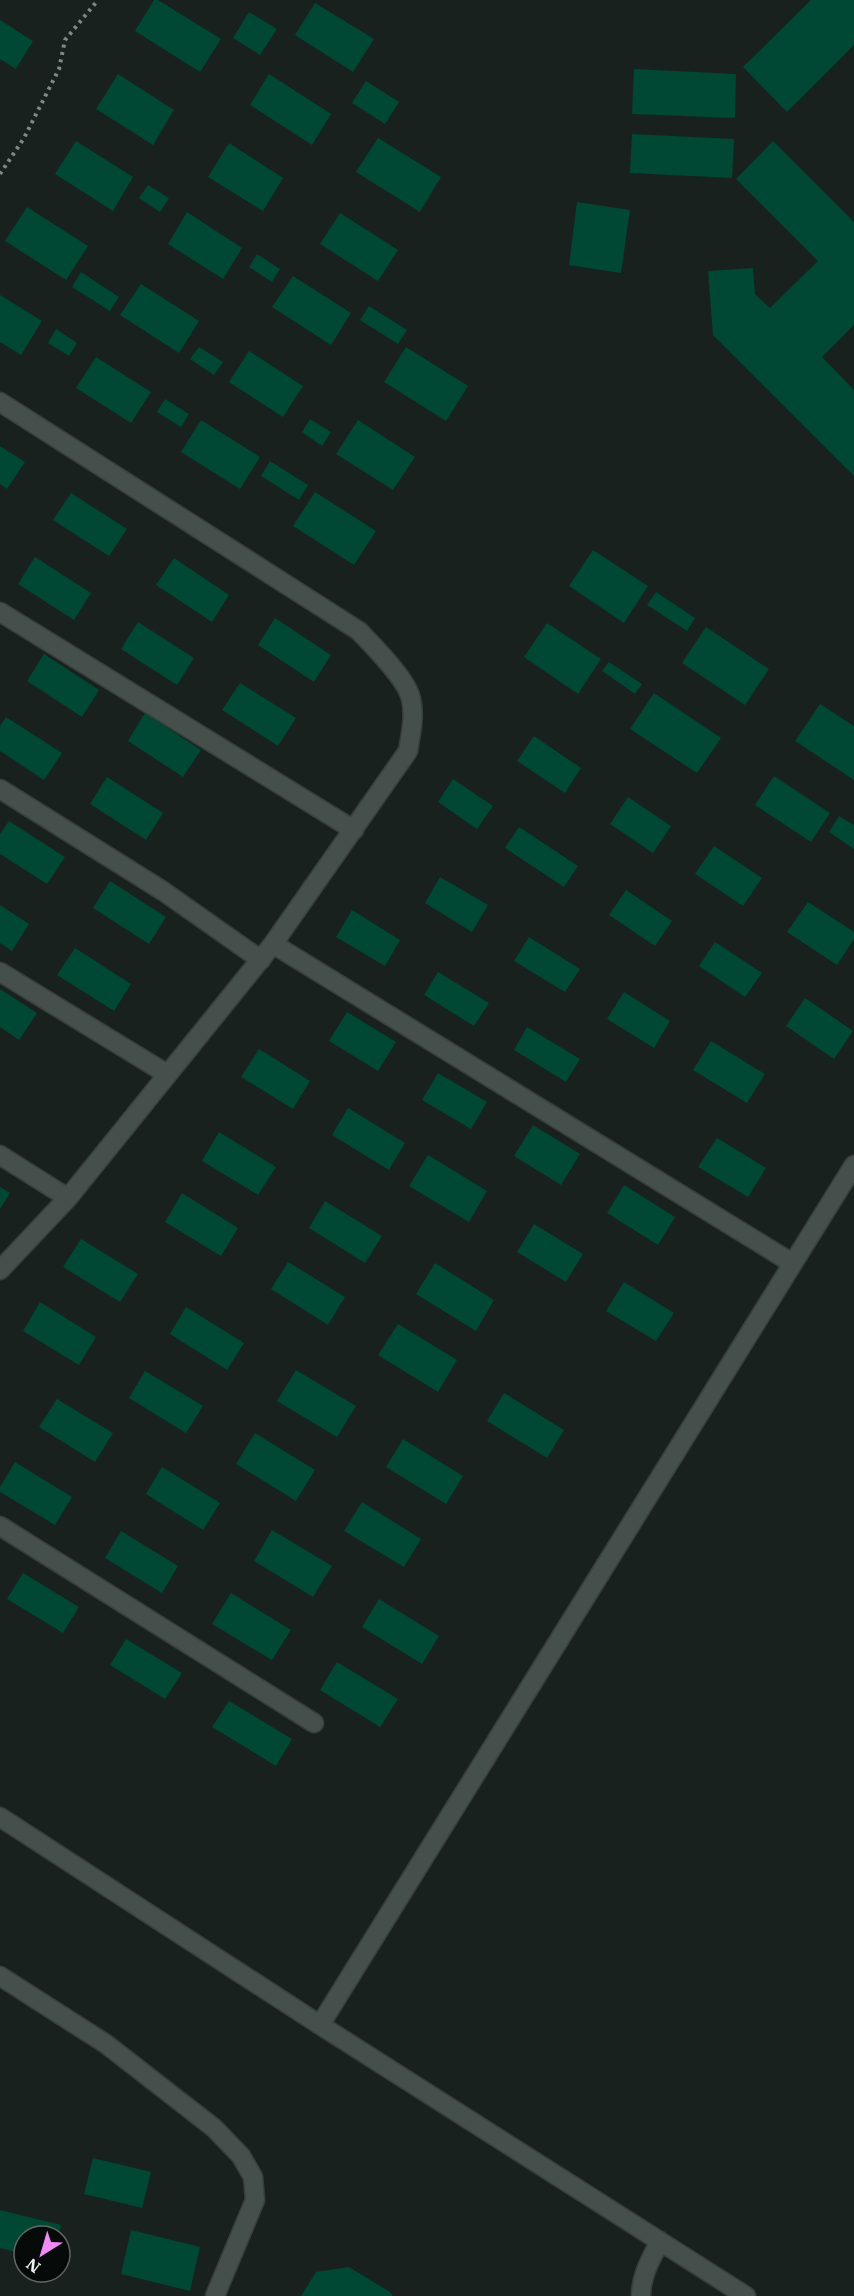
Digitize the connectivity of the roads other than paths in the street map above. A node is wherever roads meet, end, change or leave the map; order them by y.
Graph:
1 (0, 402) edge
2 (0, 612) edge
3 (0, 789) edge
4 (354, 830) junction
5 (273, 944) junction
6 (261, 960) junction
7 (0, 972) edge
8 (167, 1074) junction
9 (0, 1155) edge
10 (854, 1165) edge
11 (68, 1198) junction
12 (792, 1263) junction
13 (0, 1270) edge
14 (0, 1526) edge
15 (314, 1723) dead end
16 (0, 1817) edge
17 (0, 1976) edge
18 (320, 2025) junction
19 (660, 2241) junction
20 (215, 2296) edge
21 (641, 2296) edge
22 (746, 2296) edge

1 - 4 street
2 - 4 street
3 - 6 street
4 - 5 street
5 - 6 street
5 - 12 street
6 - 8 street
7 - 8 street
8 - 11 street
9 - 11 street
10 - 12 street
11 - 13 street
12 - 18 street
14 - 15 street
16 - 18 street
17 - 20 street
18 - 19 street
19 - 21 street
19 - 22 street

